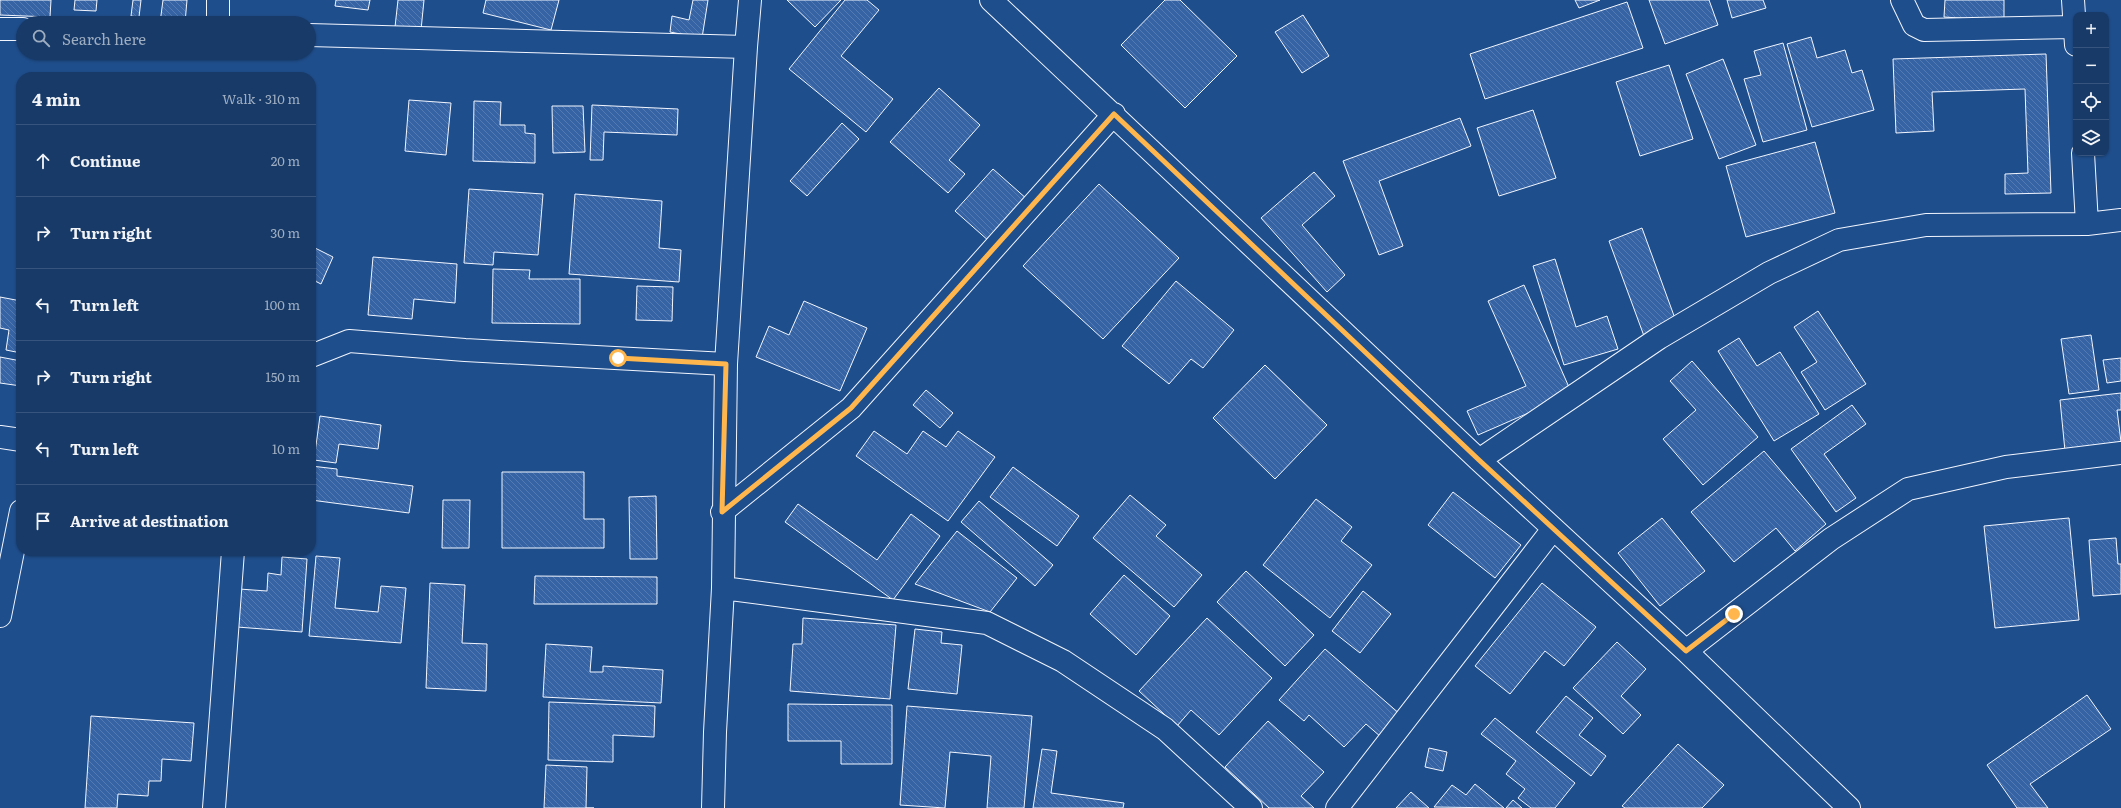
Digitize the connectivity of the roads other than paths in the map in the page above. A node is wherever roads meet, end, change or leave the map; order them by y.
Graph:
1 (218, 0) edge
2 (750, 0) edge
3 (1902, 0) edge
4 (2073, 0) edge
5 (999, 2) edge
6 (2074, 12) edge
7 (218, 16) edge
8 (0, 29) edge
9 (16, 29) edge
10 (316, 35) edge
11 (2073, 36) edge
12 (746, 47) junction
13 (1114, 114) junction
14 (2083, 156) edge
15 (2121, 220) edge
16 (2087, 224) junction
17 (316, 354) edge
18 (726, 364) junction
19 (0, 437) edge
20 (16, 439) edge
21 (2121, 452) edge
22 (1479, 460) junction
23 (722, 512) junction
24 (1553, 529) junction
25 (16, 536) edge
26 (233, 556) edge
27 (723, 588) junction
28 (0, 616) edge
29 (1686, 651) junction
30 (214, 808) edge
31 (713, 808) edge
32 (1251, 808) edge
33 (1337, 808) edge
34 (1849, 808) edge

1 - 7 street
2 - 12 street
3 - 11 street
4 - 6 street
5 - 13 street
8 - 9 street
10 - 12 street
12 - 18 street
13 - 22 street
13 - 23 street
14 - 16 street
15 - 16 street
16 - 22 street
17 - 18 street
18 - 23 street
19 - 20 street
21 - 29 street
22 - 24 street
23 - 27 street
24 - 29 street
24 - 33 street
25 - 28 street
26 - 30 street
27 - 31 street
27 - 32 street
29 - 34 street

